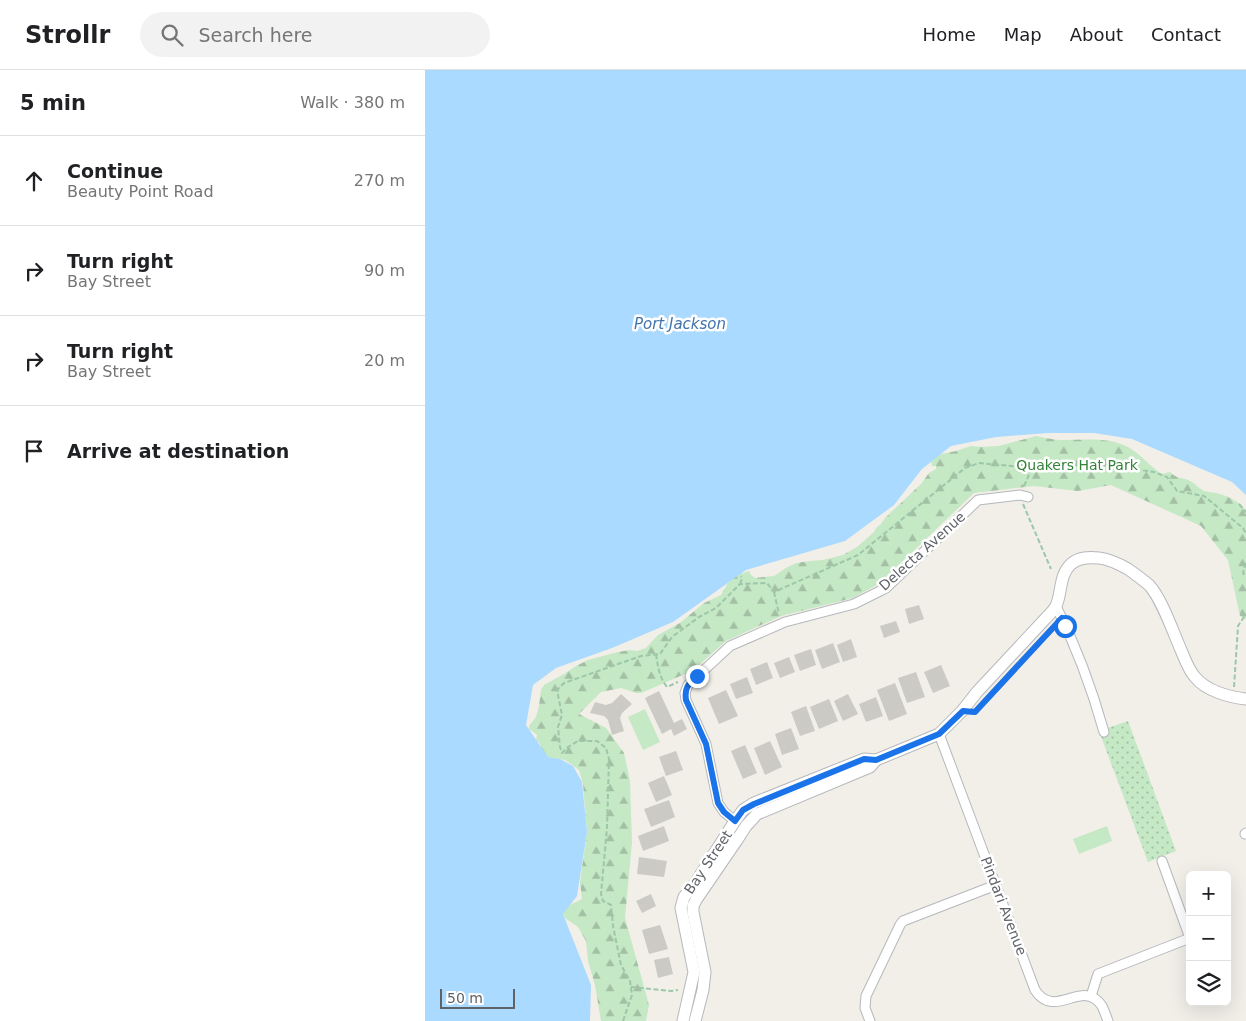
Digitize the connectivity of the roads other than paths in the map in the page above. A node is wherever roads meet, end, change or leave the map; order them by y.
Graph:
1 (1024, 496) road end
2 (1056, 606) junction
3 (1062, 618) junction
4 (688, 685) joint
5 (1246, 699) edge
6 (963, 711) junction
7 (1105, 732) dead end
8 (939, 734) junction
9 (876, 760) junction
10 (735, 821) junction
11 (1162, 862) dead end
12 (996, 885) junction
13 (1186, 927) edge
14 (1186, 940) edge
15 (691, 988) junction
16 (703, 990) junction
17 (1091, 996) junction
18 (683, 1021) edge
19 (695, 1021) edge
20 (870, 1021) edge
21 (1107, 1021) edge

1 - 4 street, Delecta Avenue
2 - 3 street
2 - 5 street
2 - 6 street
3 - 6 lane
3 - 7 street
4 - 10 street, Bay Street
6 - 8 street
8 - 9 street
8 - 12 street, Pindari Avenue
9 - 10 street
9 - 16 street, Bay Street
10 - 15 street, Bay Street
11 - 13 street
12 - 17 street, Pindari Avenue
12 - 20 street
14 - 17 street
15 - 16 lane
15 - 18 street, Bay Street
16 - 19 street, Bay Street
17 - 21 street

